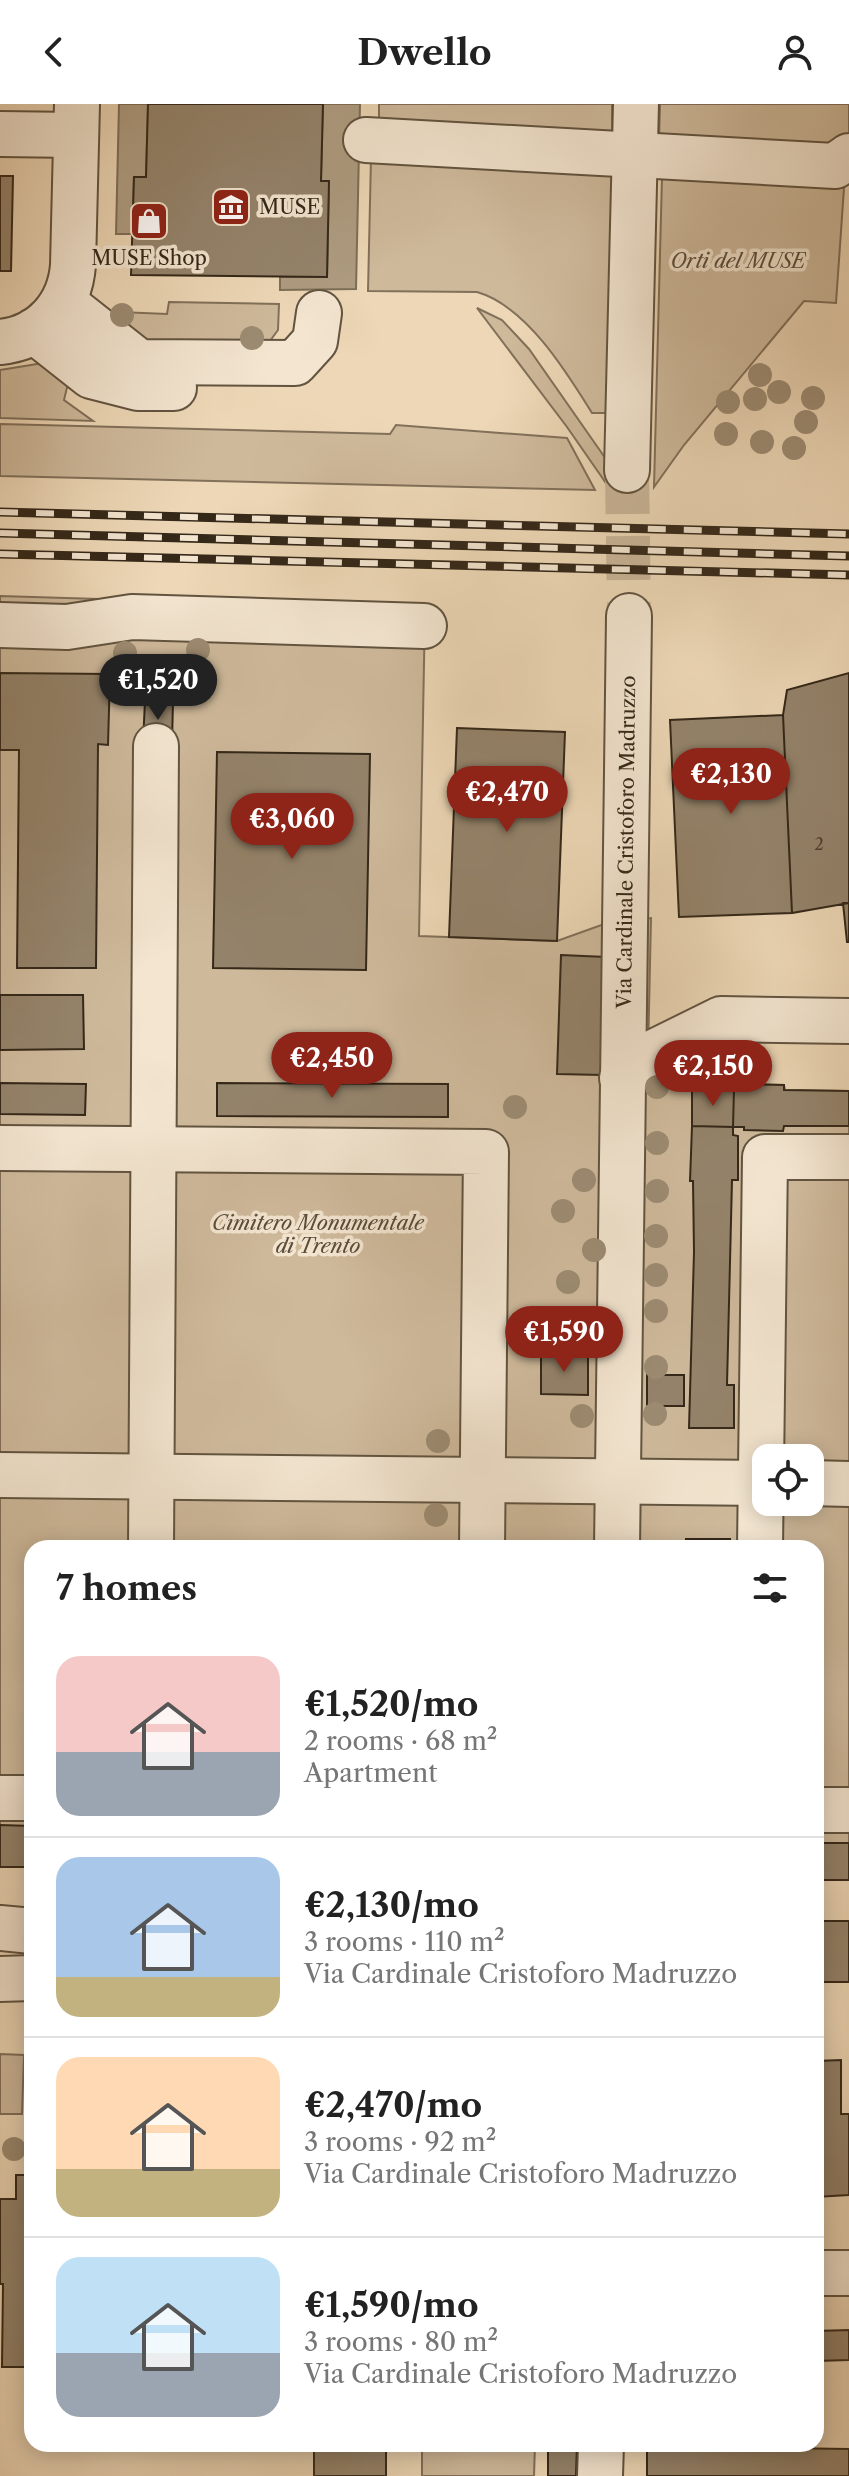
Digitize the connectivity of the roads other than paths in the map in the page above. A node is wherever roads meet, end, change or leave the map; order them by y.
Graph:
1 (636, 104) edge
2 (77, 120) edge
3 (0, 134) edge
4 (366, 140) dead end
5 (635, 155) junction
6 (842, 161) edge
7 (319, 313) dead end
8 (32, 325) edge
9 (320, 384) dead end
10 (627, 470) tunnel mouth
11 (629, 616) tunnel mouth
12 (0, 625) edge
13 (424, 626) dead end
14 (156, 746) dead end
15 (849, 1021) edge
16 (622, 1078) junction
17 (0, 1148) edge
18 (154, 1149) junction
19 (849, 1157) edge
20 (764, 1444) edge
21 (0, 1475) edge
22 (152, 1478) junction
23 (482, 1481) junction
24 (618, 1482) junction
25 (752, 1483) edge
26 (824, 1483) edge
27 (849, 1484) edge
28 (762, 1516) edge
29 (151, 1540) edge
30 (482, 1540) edge
31 (617, 1540) edge
32 (760, 1540) edge
33 (0, 1798) edge
34 (24, 1798) edge
35 (824, 1810) edge
36 (849, 1810) edge
37 (0, 1928) edge
38 (24, 1930) edge
39 (24, 1978) edge
40 (0, 1979) edge
41 (824, 2273) edge
42 (849, 2273) edge
43 (601, 2452) edge
44 (600, 2476) edge

1 - 5 street
2 - 3 street
2 - 8 street
4 - 5 street
5 - 6 street
5 - 10 street
7 - 8 street
8 - 9 street
11 - 16 street, Via Cardinale Cristoforo Madruzzo
12 - 13 street
14 - 18 street
15 - 16 street
16 - 24 street, Via Cardinale Cristoforo Madruzzo
17 - 18 street
18 - 22 street
18 - 23 street
19 - 20 street
21 - 22 street
22 - 23 street
22 - 29 street
23 - 24 street
23 - 30 street
24 - 25 street
24 - 31 street, Via Cardinale Cristoforo Madruzzo
26 - 27 street
28 - 32 street
33 - 34 street
35 - 36 street
37 - 38 street
39 - 40 street
41 - 42 street
43 - 44 street

